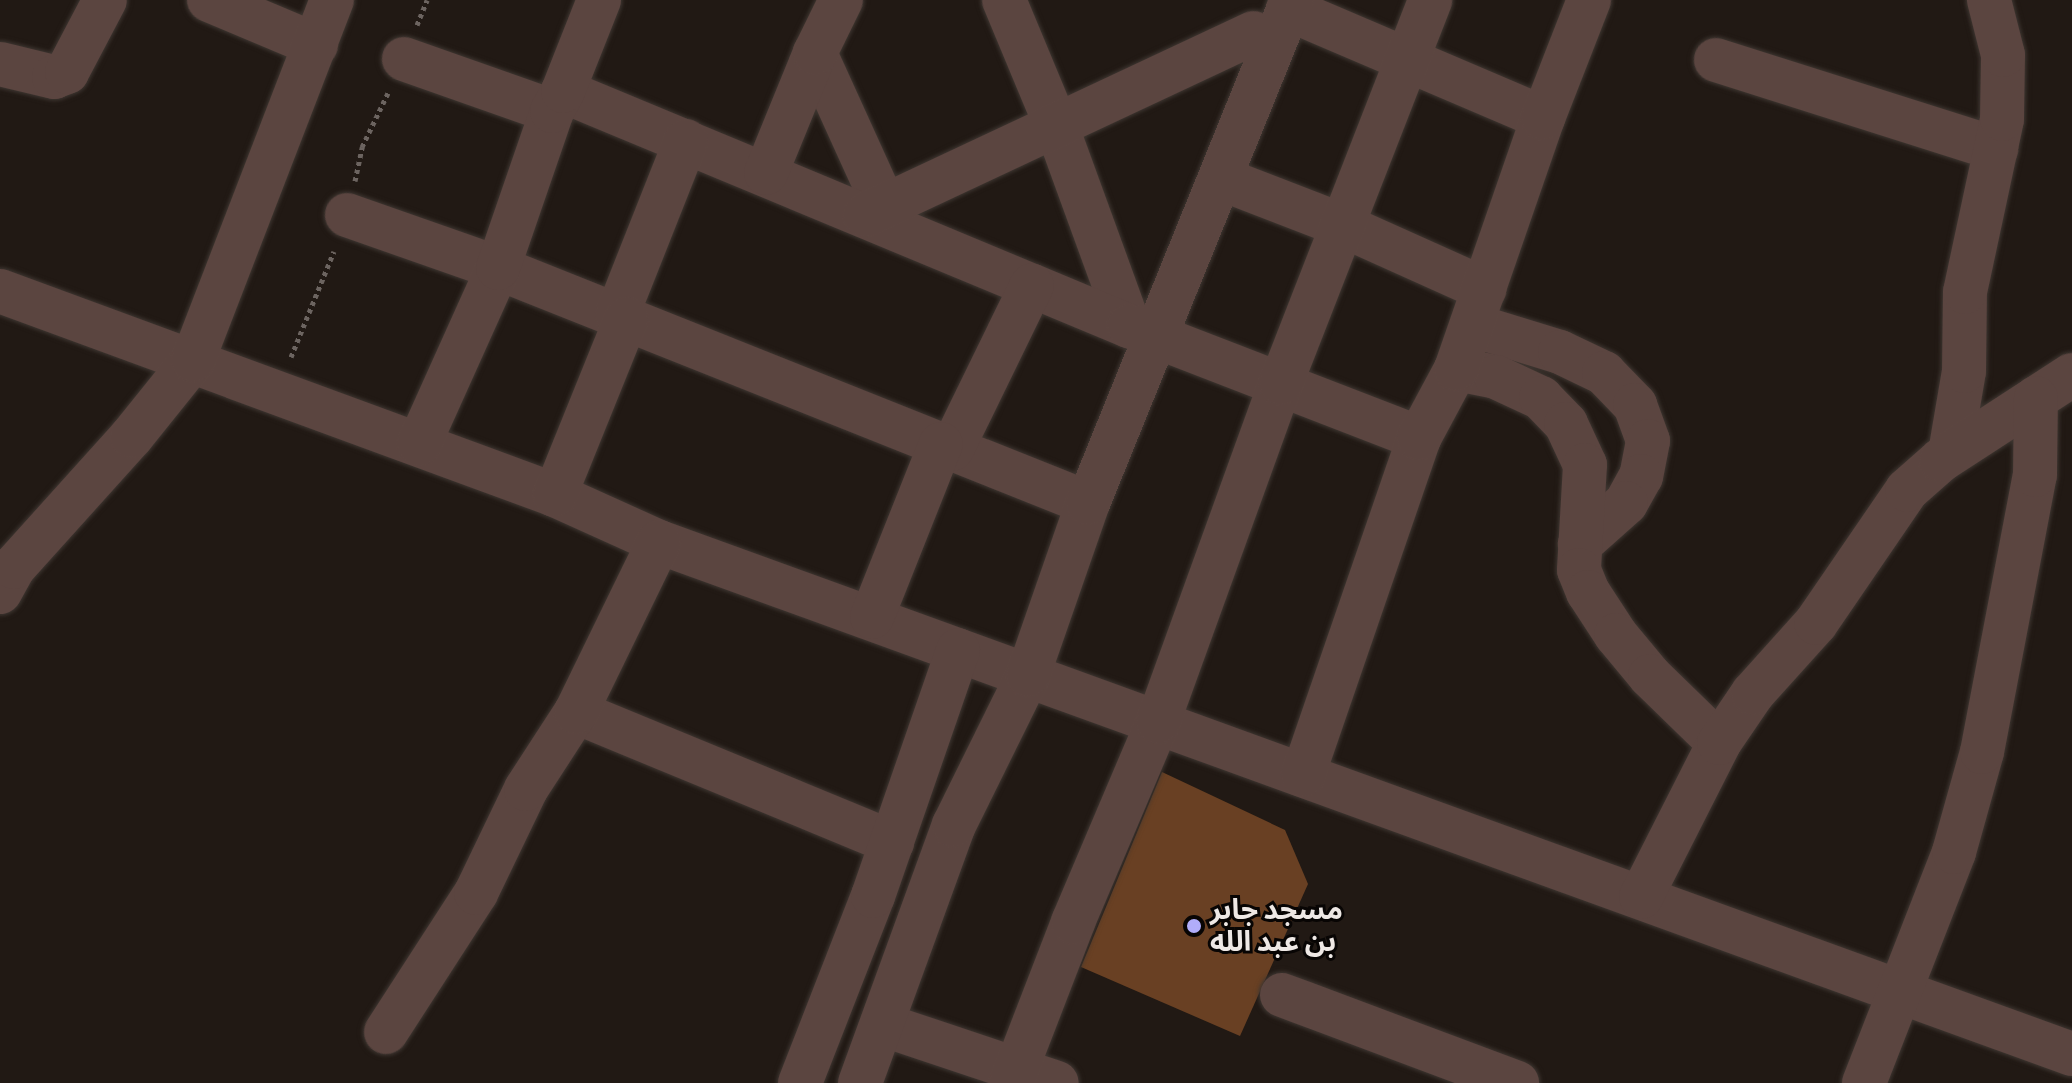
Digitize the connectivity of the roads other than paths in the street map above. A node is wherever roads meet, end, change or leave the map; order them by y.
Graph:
1 (105, 0) edge
2 (209, 0) edge
3 (332, 0) edge
4 (599, 0) edge
5 (841, 0) edge
6 (1004, 0) edge
7 (1430, 0) edge
8 (1589, 0) edge
9 (1989, 0) edge
10 (1268, 21) edge
11 (316, 45) junction
12 (815, 53) junction
13 (404, 59) dead end
14 (1408, 59) junction
15 (1716, 60) dead end
16 (0, 64) edge
17 (558, 101) junction
18 (1543, 118) junction
19 (1056, 125) junction
20 (686, 141) junction
21 (1996, 149) junction
22 (766, 173) junction
23 (1222, 179) junction
24 (875, 211) junction
25 (347, 215) dead end
26 (1344, 226) junction
27 (498, 268) junction
28 (1032, 285) junction
29 (0, 291) edge
30 (1478, 307) junction
31 (622, 317) junction
32 (1143, 332) junction
33 (193, 360) junction
34 (1456, 369) junction
35 (1281, 383) junction
36 (2054, 386) edge
37 (1419, 438) junction
38 (419, 444) junction
39 (946, 446) junction
40 (1950, 453) junction
41 (555, 495) junction
42 (1088, 503) junction
43 (659, 542) junction
44 (1580, 544) junction
45 (0, 592) edge
46 (872, 617) junction
47 (958, 650) junction
48 (1028, 675) junction
49 (576, 712) junction
50 (1158, 722) junction
51 (1719, 743) junction
52 (1303, 775) junction
53 (892, 842) junction
54 (1641, 897) junction
55 (1900, 992) junction
56 (1282, 995) dead end
57 (884, 1025) junction
58 (386, 1032) dead end
59 (2072, 1054) edge
60 (1014, 1075) edge
61 (800, 1083) edge
62 (860, 1083) edge
63 (1057, 1083) edge
64 (1517, 1083) edge
65 (1864, 1083) edge

1 - 16 street
2 - 11 street
3 - 11 street
4 - 17 street
5 - 12 street
6 - 19 street
7 - 14 street
8 - 18 street
9 - 21 street
10 - 14 street
10 - 19 street
10 - 23 street
11 - 33 street
12 - 22 street
12 - 24 street
13 - 17 street
14 - 18 street
14 - 26 street
15 - 21 street
17 - 20 street
17 - 27 street
18 - 30 street
19 - 24 street
19 - 32 street
20 - 22 street
20 - 31 street
21 - 40 street
22 - 24 street
23 - 26 street
23 - 32 street
24 - 28 street
25 - 27 street
26 - 30 street
26 - 35 street
27 - 31 street
27 - 38 street
28 - 32 street
28 - 39 street
29 - 33 street
30 - 34 street
30 - 44 street
31 - 39 street
31 - 41 street
32 - 35 street
32 - 42 street
33 - 38 street
33 - 45 street
34 - 37 street
34 - 44 street
35 - 37 street
35 - 50 street
36 - 40 street
36 - 55 street
37 - 52 street
38 - 41 street
39 - 42 street
39 - 46 street
40 - 51 street
41 - 43 street
42 - 48 street
43 - 46 street
43 - 49 street
44 - 51 street
46 - 47 street
47 - 48 street
47 - 53 street
48 - 50 street
48 - 57 street
49 - 53 street
49 - 58 street
50 - 52 street
50 - 60 street
51 - 54 street
52 - 54 street
53 - 61 street
54 - 55 street
55 - 59 street
55 - 65 street
56 - 64 street
57 - 60 street
57 - 62 street
60 - 63 street

